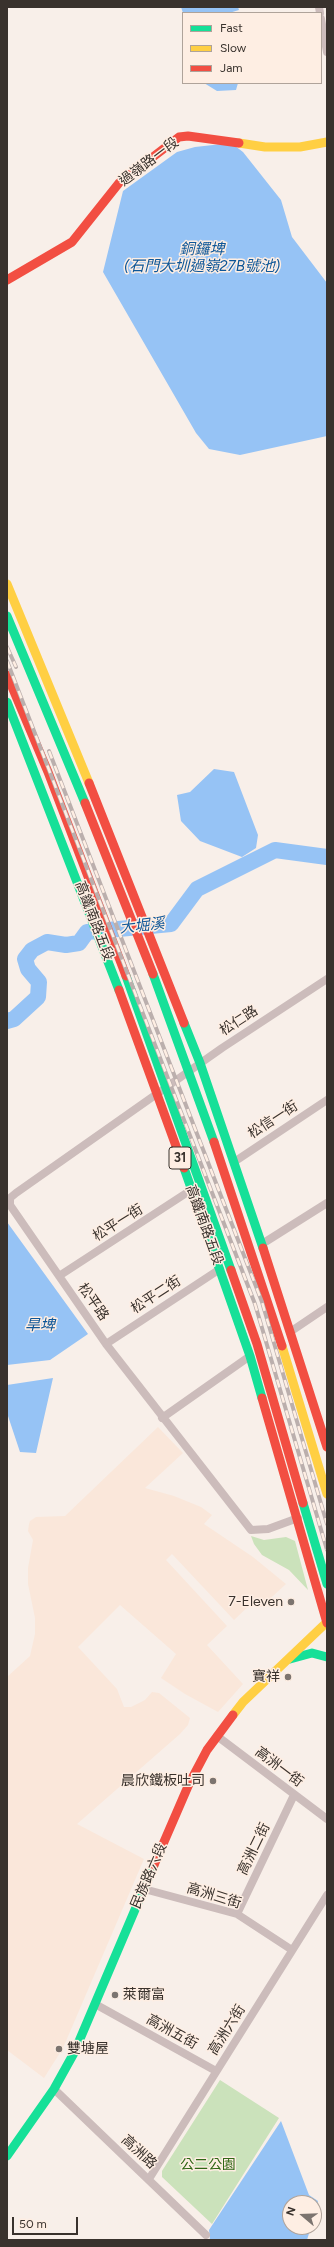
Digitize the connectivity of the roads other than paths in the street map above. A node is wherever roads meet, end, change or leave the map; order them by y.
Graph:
1 (322, 24) edge
2 (327, 52) edge
3 (327, 142) edge
4 (7, 280) edge
5 (7, 584) edge
6 (7, 616) edge
7 (7, 675) edge
8 (7, 702) edge
9 (44, 702) junction
10 (18, 727) junction
11 (73, 743) junction
12 (48, 772) junction
13 (326, 981) edge
14 (200, 1063) junction
15 (189, 1071) junction
16 (166, 1087) junction
17 (156, 1093) junction
18 (327, 1100) edge
19 (234, 1162) junction
20 (191, 1190) junction
21 (327, 1203) edge
22 (262, 1244) junction
23 (220, 1269) junction
24 (59, 1276) junction
25 (327, 1307) edge
26 (290, 1332) junction
27 (106, 1344) junction
28 (250, 1356) junction
29 (162, 1418) junction
30 (327, 1447) edge
31 (327, 1494) edge
32 (298, 1518) junction
33 (327, 1584) edge
34 (327, 1622) edge
35 (327, 1657) edge
36 (286, 1660) junction
37 (217, 1736) junction
38 (294, 1795) junction
39 (327, 1819) edge
40 (144, 1889) junction
41 (327, 1895) edge
42 (237, 1914) junction
43 (292, 1950) junction
44 (95, 2004) junction
45 (216, 2071) junction
46 (54, 2089) junction
47 (7, 2156) edge
48 (149, 2179) junction
49 (206, 2235) dead end

1 - 2 street
3 - 4 main road, 過嶺路一段
5 - 11 main road
6 - 9 main road
7 - 12 main road, 高鐵南路五段 / 31
8 - 10 main road, 高鐵南路五段 / 31
9 - 11 main road
9 - 15 main road
10 - 12 main road
10 - 17 main road, 高鐵南路五段 / 31
11 - 14 main road
12 - 16 main road, 高鐵南路五段 / 31
13 - 14 street, 松仁路
14 - 15 street, 松仁路
14 - 19 main road
15 - 16 street, 松仁路
15 - 31 main road
16 - 17 street, 松平路
16 - 33 main road, 高鐵南路五段 / 31
17 - 20 main road, 高鐵南路五段 / 31
17 - 24 street, 松平路
18 - 19 street, 松信一街
19 - 22 main road
20 - 23 main road, 高鐵南路五段 / 31
20 - 24 street, 松平一街
21 - 22 street
22 - 26 main road
23 - 27 street, 松平二街
23 - 28 main road, 高鐵南路五段 / 31
24 - 27 street, 松平路
25 - 26 street
26 - 30 main road
27 - 29 street, 松平路
28 - 29 street
28 - 32 main road, 高鐵南路五段 / 31
29 - 32 street, 松平路
32 - 34 main road, 高鐵南路五段 / 31
34 - 36 main road, 民族路六段
35 - 36 main road
36 - 37 main road, 民族路六段
37 - 38 street, 高洲一街
37 - 40 main road, 民族路六段
38 - 39 street, 高洲一街
38 - 42 street, 高洲二街
40 - 42 street, 高洲三街
40 - 44 main road, 民族路六段
41 - 43 street, 高洲六街
42 - 43 street, 高洲三街
43 - 45 street, 高洲六街
44 - 45 street, 高洲五街
44 - 46 main road, 民族路六段
45 - 48 street, 高洲六街
46 - 47 main road, 民族路六段
46 - 48 street, 高洲路
48 - 49 street, 高洲路

